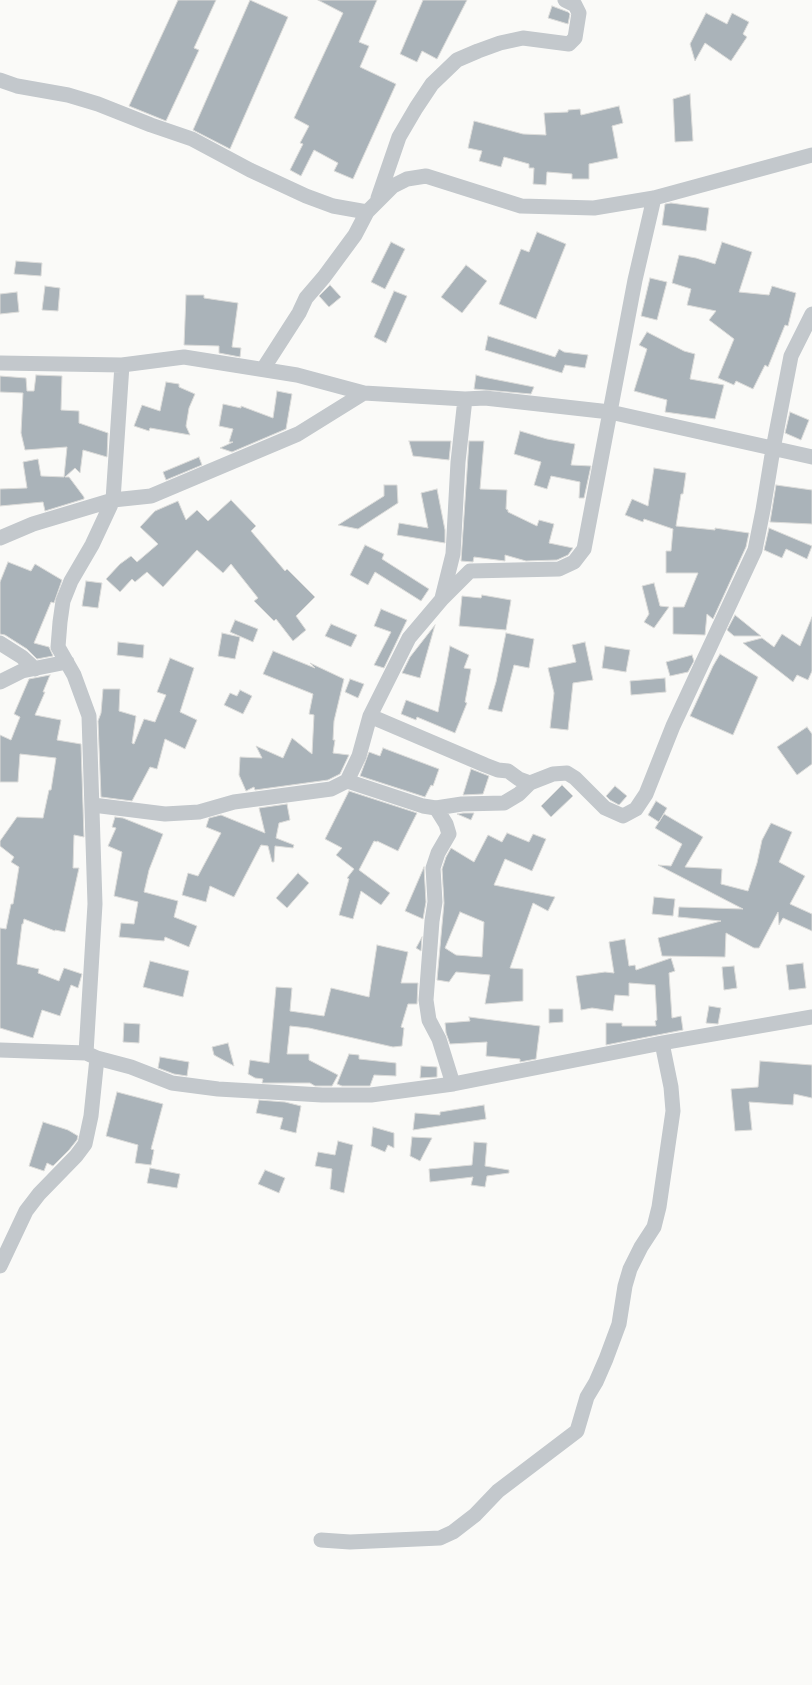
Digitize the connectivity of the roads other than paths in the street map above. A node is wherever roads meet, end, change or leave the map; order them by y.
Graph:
1 (565, 0) edge
2 (0, 80) edge
3 (812, 155) edge
4 (654, 198) junction
5 (372, 208) junction
6 (812, 314) edge
7 (0, 363) edge
8 (122, 364) junction
9 (263, 369) junction
10 (364, 393) junction
11 (465, 399) junction
12 (610, 412) junction
13 (773, 449) junction
14 (812, 457) edge
15 (113, 500) junction
16 (0, 538) edge
17 (442, 599) junction
18 (0, 643) edge
19 (67, 662) junction
20 (35, 669) junction
21 (0, 682) edge
22 (370, 716) junction
23 (347, 781) junction
24 (530, 783) junction
25 (93, 805) junction
26 (436, 808) junction
27 (812, 1017) edge
28 (662, 1043) junction
29 (0, 1050) edge
30 (92, 1055) junction
31 (453, 1084) junction
32 (0, 1266) edge
33 (321, 1540) dead end

1 - 5 street
2 - 5 street
3 - 4 street
4 - 5 street
4 - 12 street
5 - 9 street
6 - 13 street
7 - 8 street
8 - 9 street
8 - 15 street
9 - 10 street
10 - 11 street
10 - 15 street
11 - 12 street
11 - 17 street
12 - 13 street
12 - 17 street
13 - 14 street
13 - 24 street
15 - 16 street
15 - 19 street
17 - 22 street
18 - 20 street
19 - 20 street
19 - 25 street
20 - 21 street
22 - 23 street
22 - 24 street
23 - 25 street
23 - 26 street
24 - 26 street
25 - 30 street
26 - 31 street
27 - 28 street
28 - 31 street
28 - 33 street
29 - 30 street
30 - 31 street
30 - 32 street

